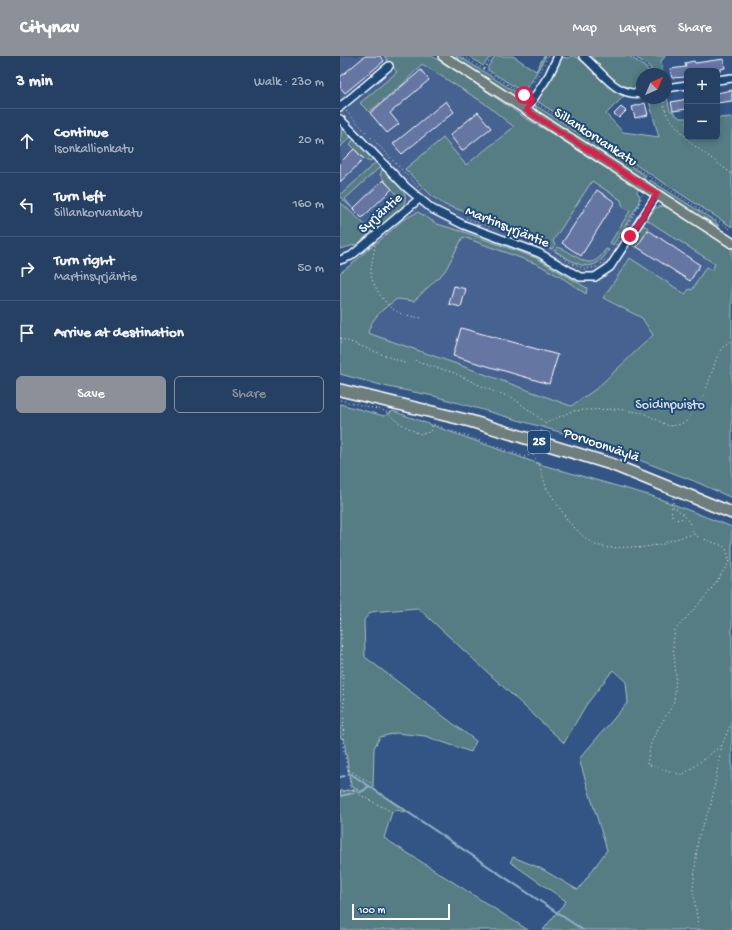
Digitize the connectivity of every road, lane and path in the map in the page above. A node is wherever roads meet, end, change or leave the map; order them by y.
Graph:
1 (443, 56) edge
2 (463, 56) edge
3 (493, 56) edge
4 (548, 56) edge
5 (558, 56) edge
6 (583, 56) edge
7 (630, 56) edge
8 (389, 66) dead end
9 (648, 68) edge
10 (484, 69) junction
11 (732, 78) edge
12 (720, 80) edge
13 (684, 85) edge
14 (672, 87) edge
15 (636, 94) edge
16 (524, 95) junction
17 (532, 100) junction
18 (664, 104) edge
19 (340, 107) edge
20 (526, 110) junction
21 (340, 118) edge
22 (732, 174) edge
23 (644, 186) junction
24 (421, 190) dead end
25 (657, 194) junction
26 (418, 199) junction
27 (461, 216) dead end
28 (496, 229) dead end
29 (732, 230) edge
30 (376, 236) junction
31 (732, 243) edge
32 (539, 245) dead end
33 (613, 249) dead end
34 (340, 260) edge
35 (606, 260) dead end
36 (421, 318) dead end
37 (340, 338) edge
38 (732, 341) edge
39 (415, 360) dead end
40 (406, 364) dead end
41 (340, 390) edge
42 (340, 400) edge
43 (546, 423) junction
44 (542, 431) dead end
45 (534, 451) dead end
46 (532, 454) junction
47 (674, 490) junction
48 (672, 506) junction
49 (732, 513) edge
50 (685, 518) junction
51 (694, 534) junction
52 (340, 606) edge
53 (732, 721) edge
54 (722, 745) junction
55 (348, 770) junction
56 (374, 784) dead end
57 (349, 787) junction
58 (340, 793) edge
59 (392, 812) dead end
60 (699, 930) edge

1 - 20 main road, Sillankorvankatu
2 - 10 path
3 - 10 path
4 - 16 path
5 - 17 street
6 - 15 street
7 - 9 path
8 - 19 street
10 - 16 path
11 - 12 street
13 - 14 street
16 - 17 path
17 - 20 street
17 - 29 path
18 - 22 path
19 - 24 path
20 - 23 main road, Sillankorvankatu
21 - 26 street, Martinsyrjäntie
23 - 25 main road, Sillankorvankatu
23 - 33 path
25 - 26 street, Martinsyrjäntie
25 - 31 main road, Sillankorvankatu
26 - 30 street, Syrjäntie
27 - 28 path
30 - 34 street, Syrjäntie
30 - 36 path
32 - 35 path
37 - 40 path
38 - 43 path
39 - 43 path
41 - 47 highway, Porvoonväylä / 25
42 - 46 path
43 - 44 path
45 - 46 path
46 - 51 path
47 - 48 path
47 - 49 highway, Porvoonväylä / 25
48 - 50 path
48 - 50 path
50 - 51 path
51 - 54 path
52 - 55 path
53 - 54 path
54 - 60 path
55 - 56 path
55 - 57 path
57 - 58 path
57 - 59 path

